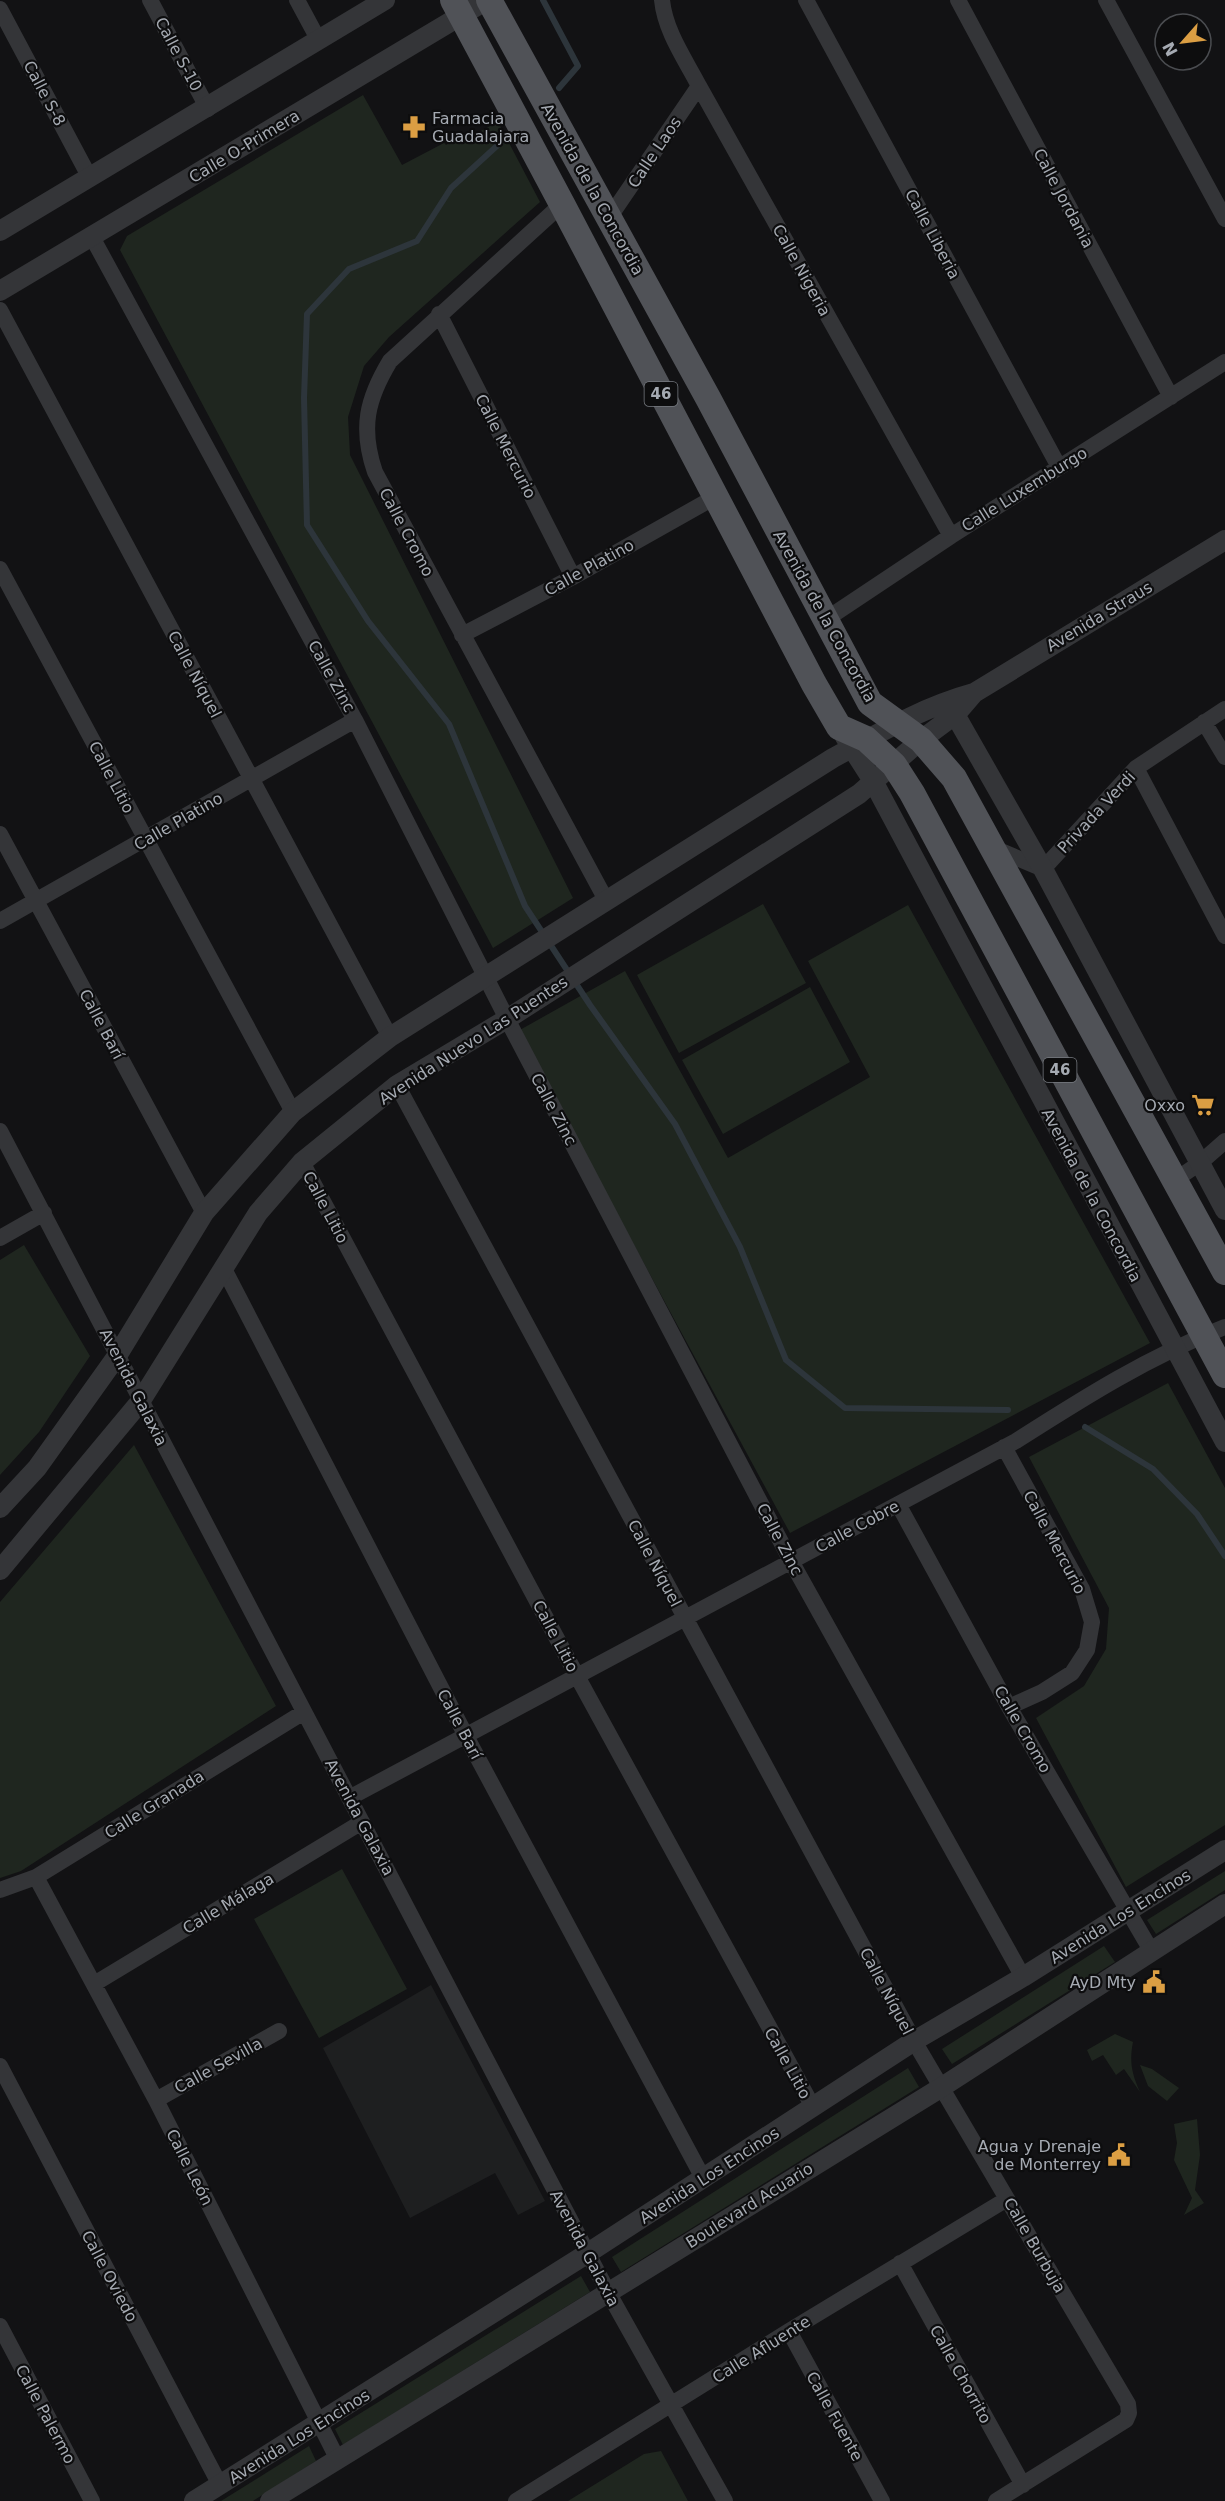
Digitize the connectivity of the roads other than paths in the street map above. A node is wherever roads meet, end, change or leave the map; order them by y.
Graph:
1 (150, 0) edge
2 (297, 0) edge
3 (385, 0) edge
4 (488, 0) edge
5 (662, 0) edge
6 (806, 0) edge
7 (958, 0) edge
8 (1106, 0) edge
9 (457, 8) edge
10 (0, 9) edge
11 (318, 39) junction
12 (699, 86) junction
13 (208, 109) junction
14 (90, 178) junction
15 (562, 204) junction
16 (609, 218) junction
17 (1225, 219) edge
18 (0, 231) edge
19 (92, 237) junction
20 (0, 291) edge
21 (0, 310) edge
22 (439, 314) junction
23 (1225, 362) edge
24 (1171, 397) junction
25 (1059, 467) junction
26 (715, 497) junction
27 (951, 536) junction
28 (1225, 540) edge
29 (0, 568) edge
30 (573, 577) junction
31 (825, 620) junction
32 (462, 635) junction
33 (951, 707) junction
34 (1225, 709) edge
35 (355, 720) junction
36 (896, 722) junction
37 (1204, 722) junction
38 (852, 738) junction
39 (921, 740) junction
40 (1225, 757) edge
41 (894, 765) junction
42 (1136, 768) junction
43 (251, 778) junction
44 (873, 781) junction
45 (0, 834) edge
46 (145, 840) junction
47 (994, 848) junction
48 (1043, 869) junction
49 (606, 900) junction
50 (36, 901) junction
51 (0, 921) edge
52 (1225, 936) edge
53 (485, 976) junction
54 (507, 1019) junction
55 (390, 1037) junction
56 (397, 1085) junction
57 (293, 1112) junction
58 (0, 1131) edge
59 (1225, 1141) edge
60 (302, 1162) junction
61 (1200, 1164) junction
62 (1175, 1180) junction
63 (1225, 1210) edge
64 (44, 1213) junction
65 (204, 1213) junction
66 (0, 1238) edge
67 (223, 1267) junction
68 (1225, 1272) edge
69 (1214, 1331) edge
70 (1173, 1348) junction
71 (117, 1356) junction
72 (1225, 1375) edge
73 (140, 1402) junction
74 (1225, 1442) edge
75 (1004, 1447) junction
76 (898, 1504) junction
77 (0, 1508) edge
78 (791, 1561) junction
79 (0, 1570) edge
80 (685, 1618) junction
81 (577, 1676) junction
82 (1010, 1707) junction
83 (304, 1712) junction
84 (466, 1736) junction
85 (350, 1798) junction
86 (362, 1822) junction
87 (1225, 1850) edge
88 (36, 1877) junction
89 (0, 1890) edge
90 (1225, 1904) edge
91 (1129, 1911) junction
92 (1152, 1952) junction
93 (1023, 1977) junction
94 (94, 1984) junction
95 (279, 2031) dead end
96 (914, 2041) junction
97 (0, 2066) edge
98 (942, 2087) junction
99 (156, 2100) junction
100 (813, 2107) junction
101 (703, 2178) junction
102 (1008, 2199) junction
103 (588, 2253) junction
104 (900, 2263) junction
105 (608, 2292) junction
106 (0, 2326) edge
107 (789, 2331) junction
108 (673, 2406) junction
109 (318, 2423) junction
110 (338, 2460) junction
111 (220, 2485) junction
112 (1023, 2485) junction
113 (92, 2501) edge
114 (194, 2501) edge
115 (270, 2501) edge
116 (516, 2501) edge
117 (725, 2501) edge
118 (882, 2501) edge
119 (996, 2501) edge

1 - 13 street, Calle S-10
2 - 11 street
3 - 11 street
4 - 9 street, Calle O-Primera
4 - 16 main road, Avenida de la Concordia / 46
5 - 12 street, Calle Nigeria
6 - 25 street, Calle Liberia
7 - 24 street, Calle Jordania
8 - 17 street
9 - 15 main road, Avenida de la Concordia / 46
9 - 19 street, Calle O-Primera
10 - 14 street, Calle S-8
11 - 13 street
12 - 16 street, Calle Laos
12 - 27 street, Calle Nigeria
13 - 14 street
14 - 18 street
15 - 22 street, Calle Cromo
15 - 26 main road, Avenida de la Concordia / 46
16 - 31 main road, Avenida de la Concordia / 46
19 - 20 street, Calle O-Primera
19 - 35 street, Calle Zinc
21 - 43 street, Calle Níquel
22 - 30 street, Calle Mercurio
22 - 32 street, Calle Cromo
23 - 24 street, Calle Luxemburgo
24 - 25 street, Calle Luxemburgo
25 - 27 street, Calle Luxemburgo
26 - 30 street, Calle Platino
26 - 38 main road, Avenida de la Concordia / 46
27 - 31 street, Calle Luxemburgo
28 - 33 street, Avenida Straus
29 - 46 street, Calle Litio
30 - 32 street, Calle Platino
31 - 36 main road, Avenida de la Concordia / 46
32 - 49 street, Calle Cromo
33 - 36 street, Avenida Straus
33 - 39 street, Avenida Straus
33 - 48 street
34 - 37 street, Privada Verdi
35 - 43 street, Calle Platino
35 - 53 street, Calle Zinc
36 - 38 street, Avenida Straus
36 - 39 main road, Avenida de la Concordia / 46
37 - 40 street
37 - 42 street, Privada Verdi
38 - 41 main road, Avenida de la Concordia / 46
38 - 44 street, Avenida de la Concordia
38 - 49 street
39 - 41 street, Avenida Straus
39 - 47 main road, Avenida de la Concordia / 46
41 - 44 street, Avenida Nuevo Las Puentes
41 - 69 main road, Avenida de la Concordia / 46
42 - 48 street, Privada Verdi
42 - 52 street
43 - 46 street, Calle Platino
43 - 55 street, Calle Níquel
44 - 54 street, Avenida Nuevo Las Puentes
44 - 70 street, Avenida de la Concordia
45 - 50 street, Calle Barí
46 - 50 street, Calle Platino
46 - 57 street, Calle Litio
47 - 48 street
47 - 62 main road, Avenida de la Concordia / 46
48 - 61 street
49 - 53 street
50 - 51 street, Calle Platino
50 - 65 street, Calle Barí
53 - 54 street, Calle Zinc
53 - 55 street
54 - 56 street, Avenida Nuevo Las Puentes
54 - 78 street, Calle Zinc
55 - 57 street
56 - 60 street, Avenida Nuevo Las Puentes
56 - 80 street, Calle Níquel
57 - 65 street
58 - 64 street, Avenida Galaxia
59 - 61 street
60 - 67 street, Avenida Nuevo Las Puentes
60 - 81 street, Calle Litio
61 - 62 street
61 - 63 street
62 - 68 main road, Avenida de la Concordia / 46
64 - 66 street
64 - 71 street, Avenida Galaxia
65 - 71 street
67 - 73 street, Avenida Nuevo Las Puentes
67 - 84 street, Calle Barí
69 - 70 street, Calle Cobre
69 - 72 main road, Avenida de la Concordia / 46
70 - 74 street, Avenida de la Concordia
70 - 75 street, Calle Cobre
71 - 73 street, Avenida Galaxia
71 - 77 street
73 - 79 street, Avenida Nuevo Las Puentes
73 - 83 street, Avenida Galaxia
75 - 76 street, Calle Cobre
75 - 82 street, Calle Mercurio
76 - 78 street, Calle Cobre
76 - 82 street, Calle Cromo
78 - 80 street, Calle Cobre
78 - 93 street, Calle Zinc
80 - 81 street, Calle Cobre
80 - 96 street, Calle Níquel
81 - 84 street, Calle Cobre
81 - 100 street, Calle Litio
82 - 91 street, Calle Cromo
83 - 85 street, Avenida Galaxia
83 - 88 street, Calle Granada
84 - 85 street, Calle Cobre
84 - 101 street, Calle Barí
85 - 86 street, Avenida Galaxia
86 - 94 street, Calle Málaga
86 - 103 street, Avenida Galaxia
87 - 91 street, Avenida Los Encinos
88 - 89 street, Calle Granada
88 - 94 street, Calle León
90 - 92 street, Boulevard Acuario
91 - 92 street, Calle Cromo
91 - 93 street, Avenida Los Encinos
92 - 98 street, Boulevard Acuario
93 - 96 street, Avenida Los Encinos
94 - 99 street, Calle León
95 - 99 street, Calle Sevilla
96 - 98 street, Calle Burbuja
96 - 100 street, Avenida Los Encinos
97 - 111 street, Calle Oviedo
98 - 102 street, Calle Burbuja
98 - 105 street, Boulevard Acuario
99 - 109 street, Calle León
100 - 101 street, Avenida Los Encinos
101 - 103 street, Avenida Los Encinos
102 - 104 street, Calle Afluente
102 - 112 street, Calle Burbuja
103 - 105 street, Avenida Galaxia
103 - 109 street, Avenida Los Encinos
104 - 107 street, Calle Afluente
104 - 112 street, Calle Chorrito
105 - 108 street, Avenida Galaxia
105 - 110 street, Boulevard Acuario
106 - 113 street, Calle Palermo
107 - 108 street, Calle Afluente
107 - 118 street, Calle Fuente
108 - 116 street, Calle Afluente
108 - 117 street, Avenida Galaxia
109 - 110 street, Calle León
109 - 111 street, Avenida Los Encinos
110 - 115 street, Boulevard Acuario
111 - 114 street, Avenida Los Encinos
112 - 119 street

